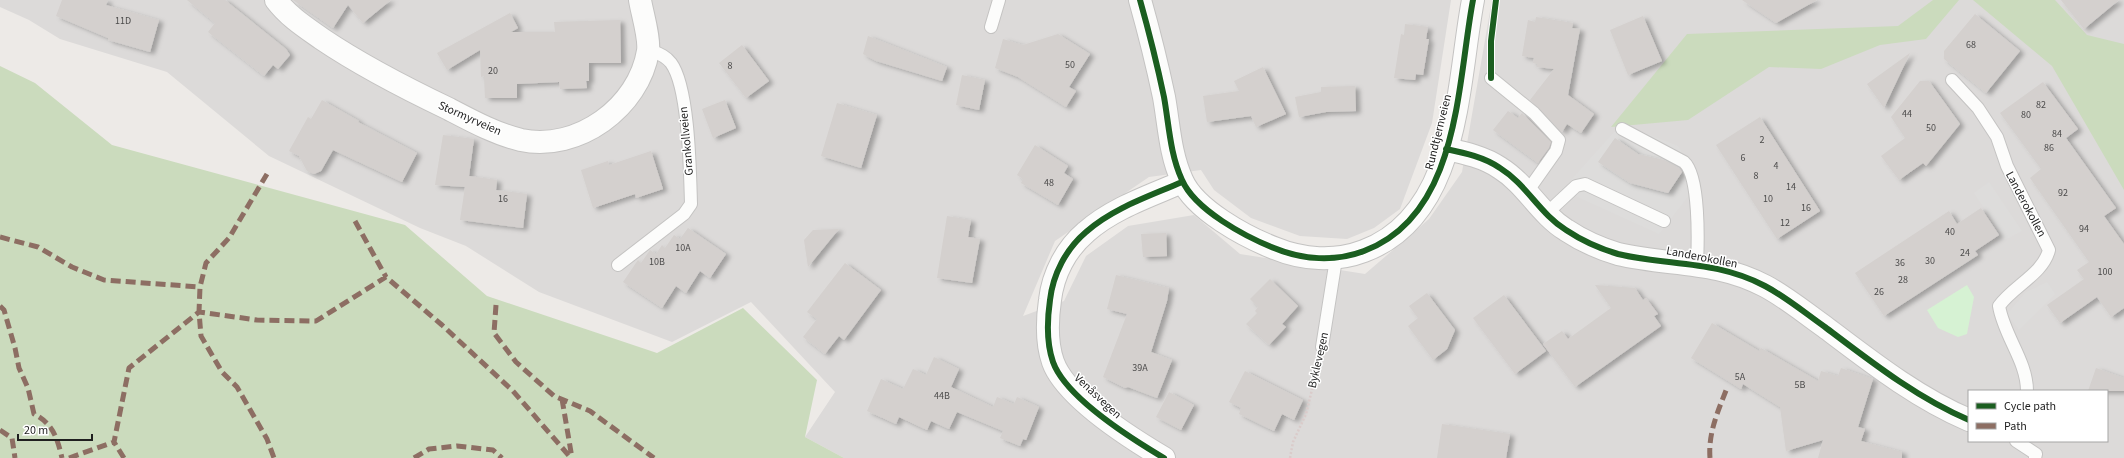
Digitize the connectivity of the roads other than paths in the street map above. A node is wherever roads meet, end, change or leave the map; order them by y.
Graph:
1 (276, 0) edge
2 (640, 0) edge
3 (999, 0) edge
4 (1140, 0) edge
5 (1473, 0) edge
6 (991, 27) dead end
7 (648, 49) junction
8 (1491, 78) dead end
9 (1952, 80) dead end
10 (1622, 130) dead end
11 (1446, 149) junction
12 (1182, 182) junction
13 (1527, 192) junction
14 (1546, 214) junction
15 (1664, 221) dead end
16 (1336, 259) junction
17 (1698, 264) junction
18 (618, 265) dead end
19 (1322, 347) road end
20 (2027, 390) edge
21 (1968, 420) edge
22 (2017, 442) edge
23 (2036, 456) edge
24 (1164, 458) edge

1 - 7 street, Stormyrveien
2 - 7 street
3 - 6 lane
4 - 12 street, Rundtjernveien
5 - 11 street, Rundtjernveien
7 - 18 lane, Grankollveien
8 - 13 lane
9 - 20 lane, Landerokollen
10 - 17 lane
11 - 13 street, Landerokollen
11 - 16 street, Rundtjernveien
12 - 16 street, Rundtjernveien
12 - 24 street, Venåsvegen
13 - 14 street, Landerokollen
14 - 15 lane
14 - 17 street, Landerokollen
16 - 19 lane, Byklevegen
17 - 21 street, Landerokollen
22 - 23 lane

